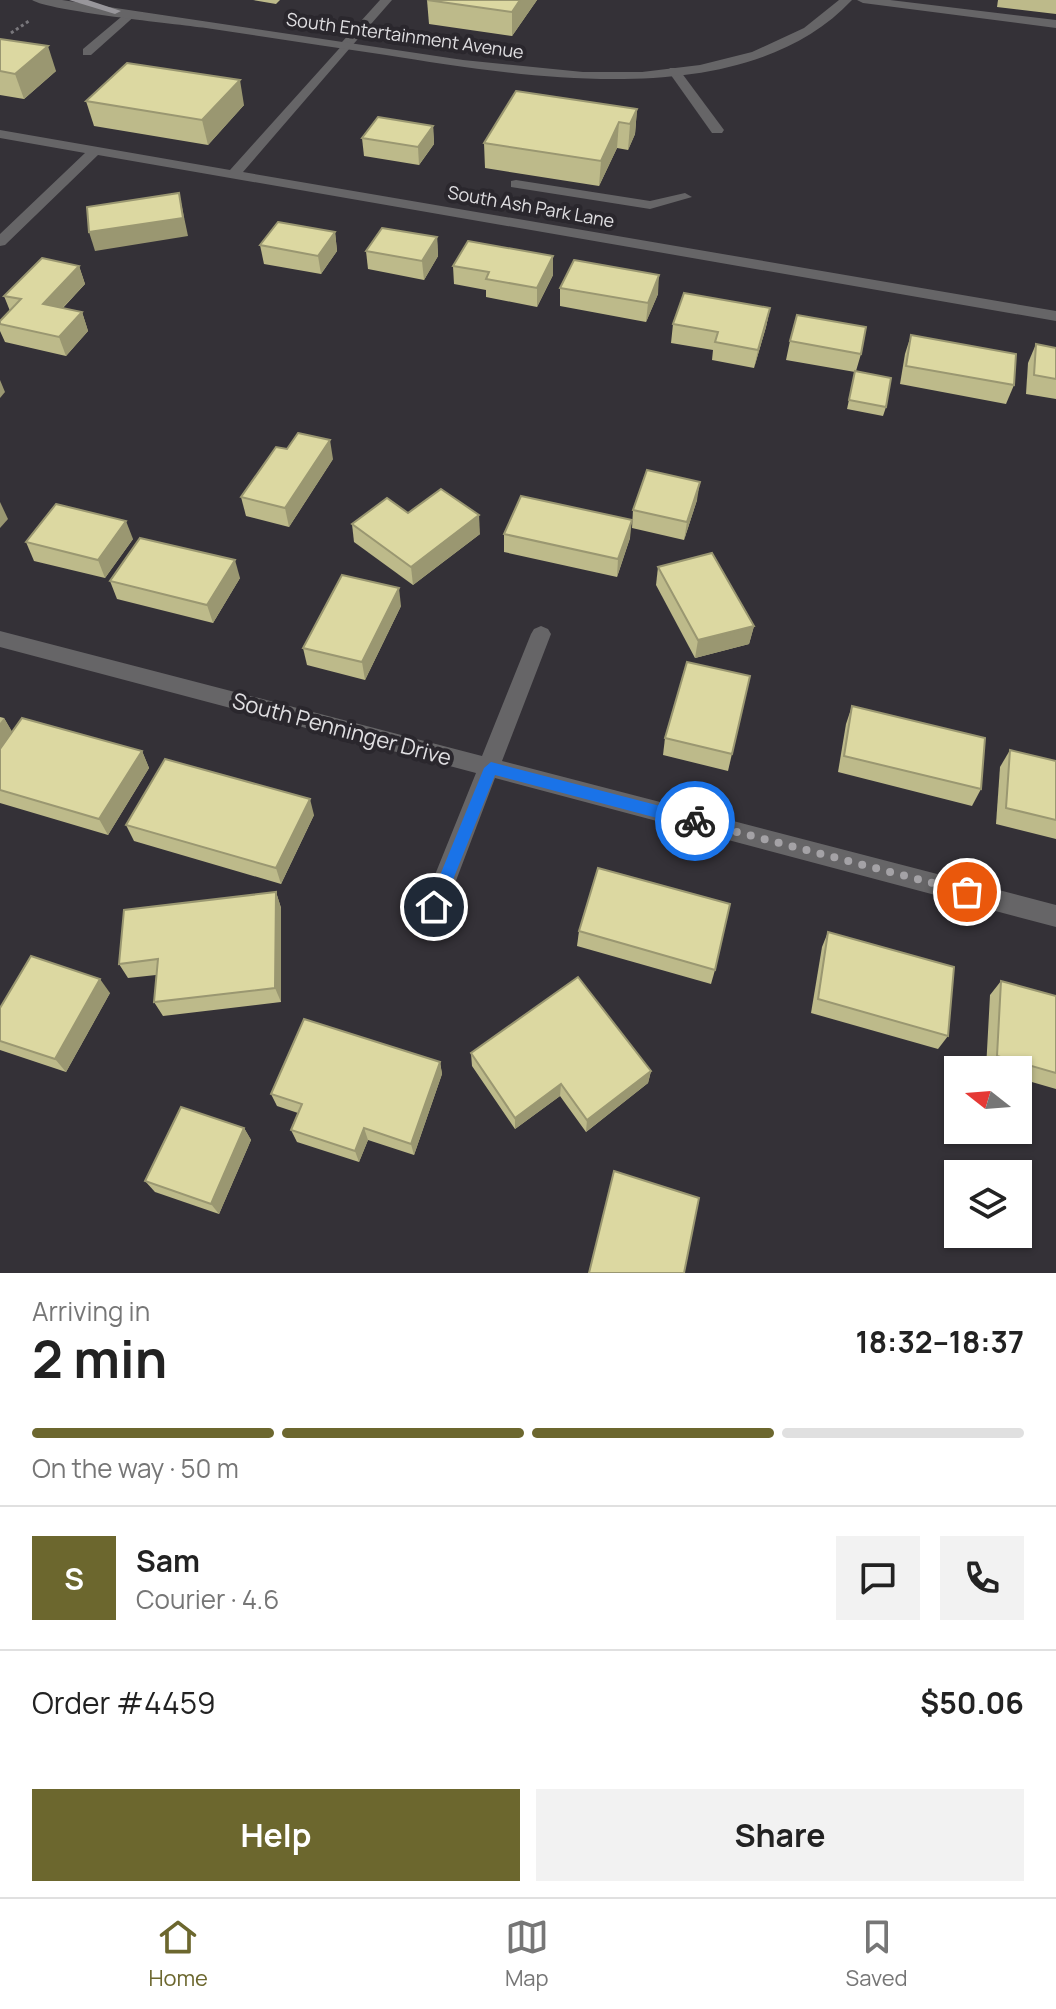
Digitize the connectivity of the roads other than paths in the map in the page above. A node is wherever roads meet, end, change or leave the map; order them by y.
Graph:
1 (38, 0) edge
2 (75, 0) edge
3 (386, 0) edge
4 (846, 0) edge
5 (863, 0) edge
6 (115, 11) junction
7 (131, 14) junction
8 (1056, 24) edge
9 (346, 45) junction
10 (87, 52) dead end
11 (674, 71) junction
12 (717, 130) dead end
13 (0, 134) edge
14 (94, 151) junction
15 (233, 175) junction
16 (516, 184) dead end
17 (685, 197) dead end
18 (0, 242) edge
19 (1056, 316) edge
20 (541, 634) dead end
21 (0, 639) edge
22 (491, 768) junction
23 (434, 907) dead end
24 (1056, 916) edge

1 - 6 street, South Entertainment Avenue
2 - 6 main road
3 - 9 street
4 - 11 street, South Entertainment Avenue
5 - 8 street
6 - 7 street, South Entertainment Avenue
7 - 9 street, South Entertainment Avenue
7 - 10 street
9 - 11 street, South Entertainment Avenue
9 - 15 street
11 - 12 street
13 - 14 street, South Ash Park Lane
14 - 15 street, South Ash Park Lane
14 - 18 street
15 - 19 street, South Ash Park Lane
16 - 17 street
20 - 22 street
21 - 22 street, South Penninger Drive
22 - 23 street
22 - 24 street, South Penninger Drive

